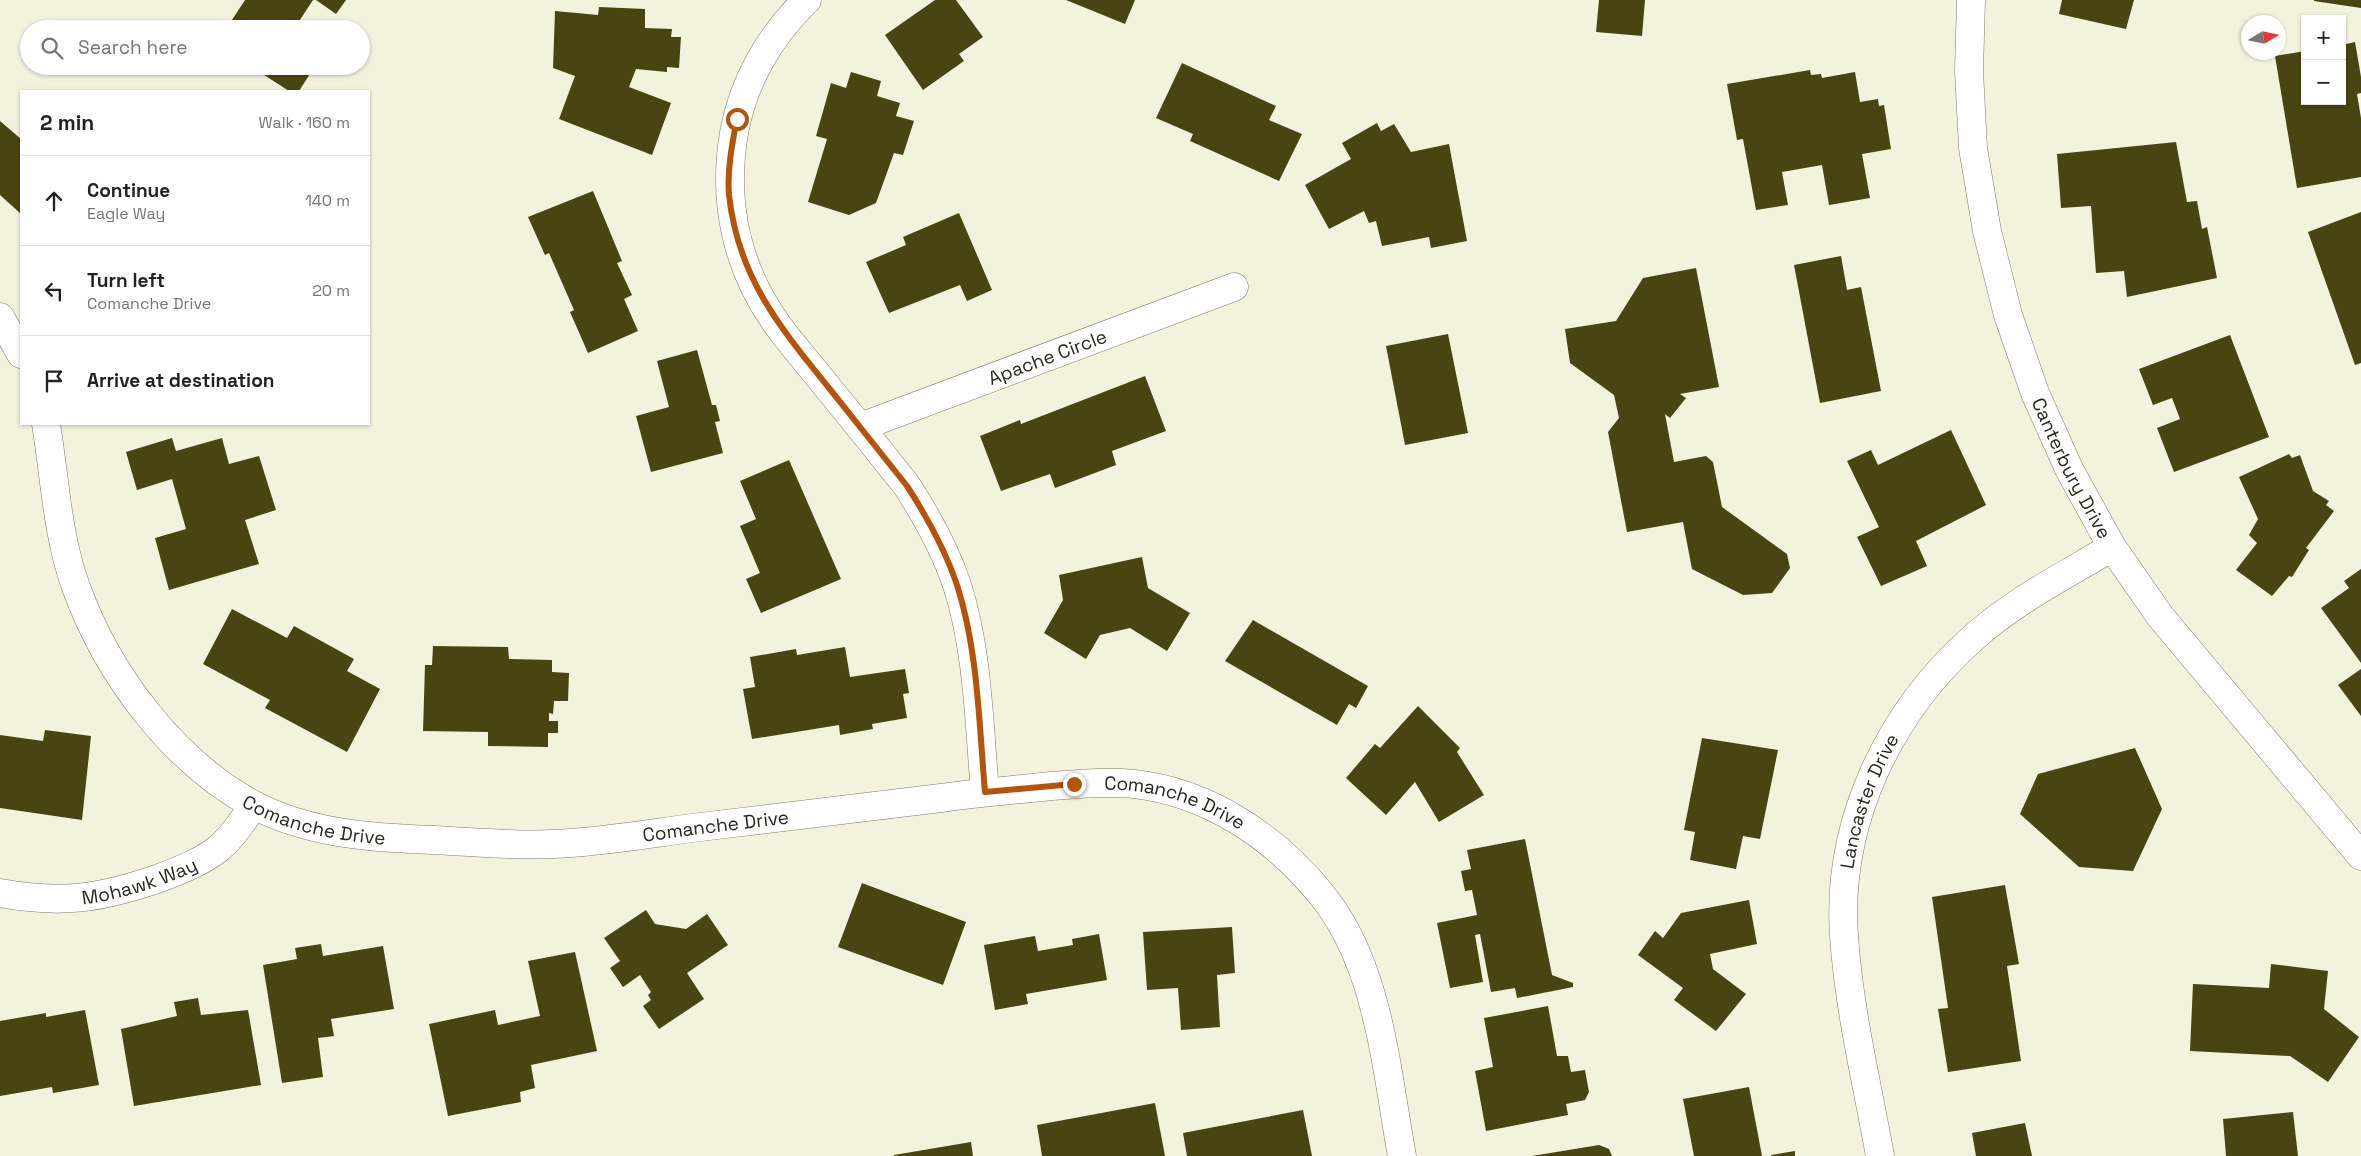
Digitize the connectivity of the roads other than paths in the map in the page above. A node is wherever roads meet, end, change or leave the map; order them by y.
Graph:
1 (808, 0) edge
2 (1971, 0) edge
3 (1234, 287) dead end
4 (0, 317) edge
5 (20, 352) edge
6 (46, 425) edge
7 (860, 427) junction
8 (2112, 547) junction
9 (985, 792) junction
10 (254, 805) junction
11 (2361, 856) edge
12 (0, 894) edge
13 (1402, 1156) edge
14 (1880, 1156) edge

1 - 7 street
2 - 8 street, Canterbury Drive
3 - 7 street, Apache Circle
4 - 5 street
6 - 10 street, Comanche Drive
7 - 9 street
8 - 11 street, Canterbury Drive
8 - 14 street, Lancaster Drive
9 - 10 street, Comanche Drive
9 - 13 street, Comanche Drive
10 - 12 street, Mohawk Way

